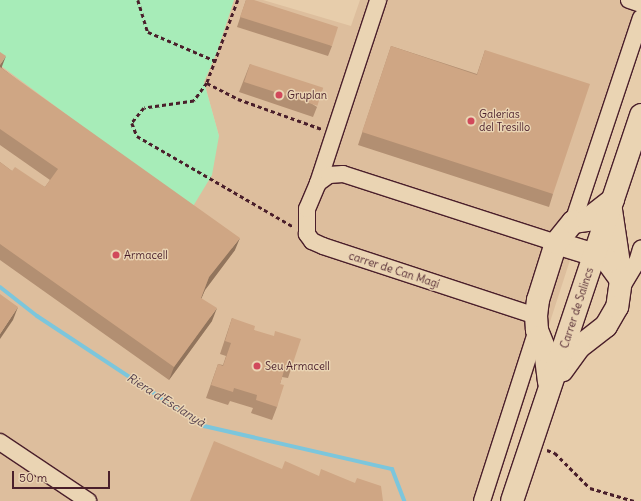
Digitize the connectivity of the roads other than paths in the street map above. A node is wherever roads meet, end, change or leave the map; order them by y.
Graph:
1 (378, 0) edge
2 (629, 0) edge
3 (641, 4) edge
4 (641, 18) edge
5 (641, 115) edge
6 (334, 139) junction
7 (349, 176) junction
8 (318, 183) junction
9 (612, 203) junction
10 (573, 222) junction
11 (556, 243) junction
12 (641, 249) edge
13 (595, 254) junction
14 (620, 285) junction
15 (537, 323) junction
16 (571, 325) junction
17 (606, 326) junction
18 (550, 387) junction
19 (0, 442) edge
20 (88, 501) edge
21 (482, 501) edge
22 (512, 501) edge

1 - 6 street
2 - 3 street
4 - 10 street
5 - 9 main road, Carrer de Salincs
6 - 7 street
6 - 8 street
7 - 8 street
7 - 11 street
8 - 15 street, carrer de Can Magí
9 - 10 main road
9 - 13 main road, Carrer de Salincs
9 - 14 main road
10 - 11 main road
11 - 13 main road
11 - 15 main road
12 - 14 street
13 - 14 main road
13 - 16 main road, Carrer de Salincs
14 - 17 main road
15 - 16 main road
15 - 18 main road
15 - 21 street
16 - 17 main road
16 - 18 main road, Carrer de Salincs
17 - 18 main road
18 - 22 main road, Carrer de Salincs
19 - 20 street

